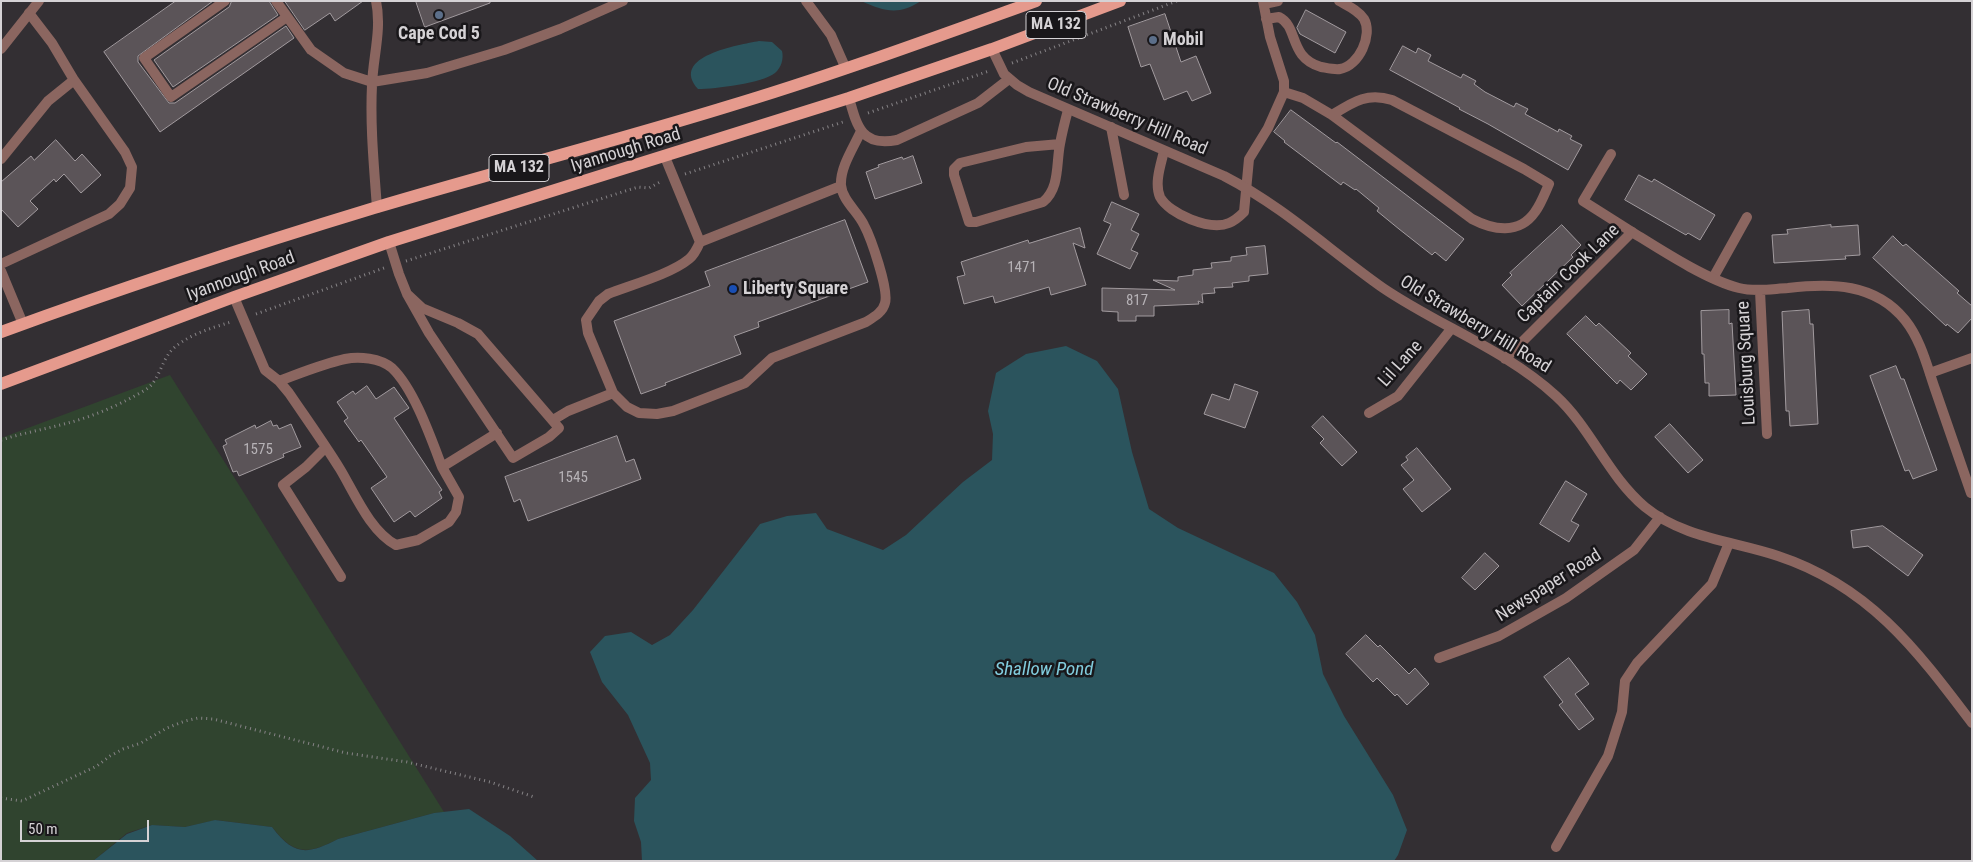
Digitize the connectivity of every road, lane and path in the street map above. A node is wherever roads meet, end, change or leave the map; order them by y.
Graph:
1 (39, 1) edge
2 (225, 1) edge
3 (276, 1) edge
4 (376, 1) edge
5 (623, 1) edge
6 (806, 1) edge
7 (1036, 1) edge
8 (1120, 1) edge
9 (1177, 1) edge
10 (1278, 1) edge
11 (1339, 1) edge
12 (1263, 2) edge
13 (30, 13) junction
14 (288, 17) junction
15 (1266, 18) junction
16 (1, 49) edge
17 (992, 49) junction
18 (1035, 54) dead end
19 (846, 69) junction
20 (973, 78) dead end
21 (1009, 79) junction
22 (74, 80) junction
23 (372, 82) junction
24 (1284, 92) junction
25 (849, 98) junction
26 (1068, 110) junction
27 (1332, 115) junction
28 (854, 118) junction
29 (1111, 127) junction
30 (861, 131) junction
31 (1060, 144) junction
32 (1164, 151) junction
33 (1610, 154) dead end
34 (665, 157) junction
35 (1, 159) edge
36 (691, 172) dead end
37 (841, 186) junction
38 (649, 188) dead end
39 (1247, 188) junction
40 (1124, 195) dead end
41 (377, 208) junction
42 (1748, 217) dead end
43 (1632, 232) junction
44 (390, 242) junction
45 (700, 242) junction
46 (1, 264) edge
47 (396, 264) junction
48 (1, 271) edge
49 (1713, 278) junction
50 (1760, 290) junction
51 (407, 294) junction
52 (234, 297) junction
53 (242, 318) junction
54 (23, 324) junction
55 (1451, 329) junction
56 (1, 332) edge
57 (1972, 358) edge
58 (1505, 359) junction
59 (1930, 373) junction
60 (279, 381) junction
61 (1, 384) edge
62 (614, 393) junction
63 (1369, 414) dead end
64 (553, 420) junction
65 (497, 433) junction
66 (1767, 434) dead end
67 (1, 440) edge
68 (325, 448) junction
69 (442, 466) junction
70 (1971, 493) edge
71 (1660, 517) junction
72 (1729, 543) junction
73 (341, 577) dead end
74 (1439, 658) dead end
75 (1972, 723) edge
76 (534, 797) dead end
77 (1, 798) edge
78 (1556, 847) dead end

1 - 13 street
2 - 14 street
3 - 14 street
4 - 23 street
5 - 23 street
6 - 19 street
7 - 19 main road, Iyannough Road / MA 132
8 - 17 main road, Iyannough Road / MA 132
9 - 18 path
10 - 12 street
11 - 15 street
12 - 15 street
13 - 16 street
13 - 22 street
14 - 23 street
15 - 24 street
17 - 21 street, Old Strawberry Hill Road
17 - 25 main road, Iyannough Road / MA 132
19 - 41 main road, Iyannough Road / MA 132
20 - 28 path
21 - 26 street, Old Strawberry Hill Road
21 - 30 street
22 - 35 street
22 - 46 street
23 - 41 street
24 - 27 street
24 - 39 street
25 - 28 street
25 - 34 main road, Iyannough Road / MA 132
26 - 29 street, Old Strawberry Hill Road
26 - 31 street
27 - 27 street
28 - 30 street
28 - 36 path
29 - 32 street, Old Strawberry Hill Road
29 - 40 street
30 - 37 street
31 - 31 street
32 - 39 street, Old Strawberry Hill Road
32 - 39 street
33 - 43 street
34 - 44 main road, Iyannough Road / MA 132
34 - 45 street
37 - 45 street
37 - 62 street
38 - 47 path
39 - 55 street, Old Strawberry Hill Road
41 - 54 main road, Iyannough Road / MA 132
42 - 49 street
43 - 49 street, Captain Cook Lane
43 - 58 street, Captain Cook Lane
44 - 47 street
44 - 52 main road, Iyannough Road / MA 132
45 - 62 street
47 - 51 street
47 - 53 path
48 - 54 street
49 - 50 street, Captain Cook Lane
50 - 59 street, Captain Cook Lane
50 - 66 street, Louisburg Square
51 - 64 street
51 - 65 street
52 - 53 street
52 - 61 main road, Iyannough Road / MA 132
53 - 60 street
53 - 67 path
54 - 56 main road, Iyannough Road / MA 132
55 - 58 street, Old Strawberry Hill Road
55 - 63 street, Lil Lane
57 - 59 street
58 - 71 street, Old Strawberry Hill Road
59 - 70 street, Captain Cook Lane
60 - 68 street
60 - 69 street
62 - 64 street
64 - 65 street
65 - 69 street
68 - 69 street
68 - 73 street
71 - 72 street, Old Strawberry Hill Road
71 - 74 street, Newspaper Road
72 - 75 street, Old Strawberry Hill Road
72 - 78 street
76 - 77 path

